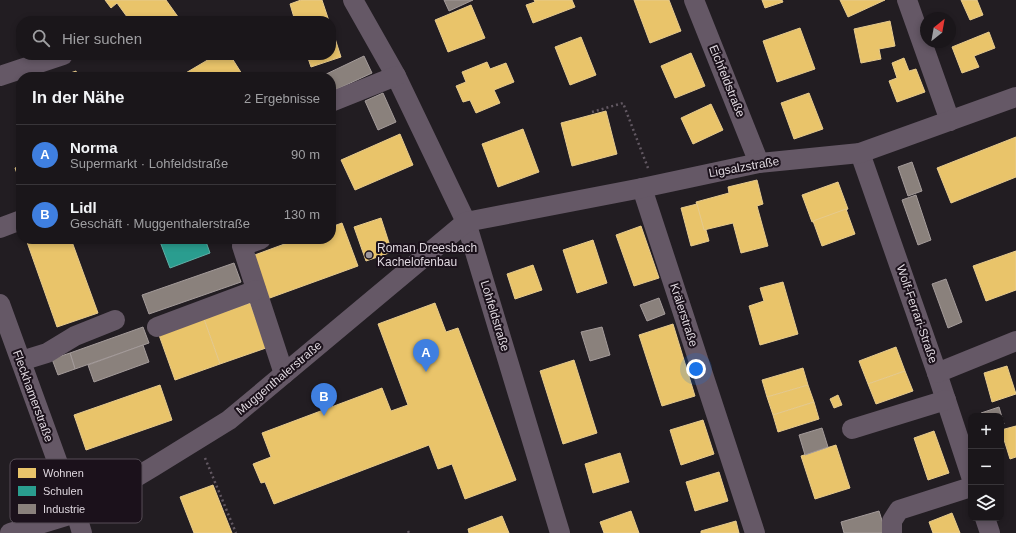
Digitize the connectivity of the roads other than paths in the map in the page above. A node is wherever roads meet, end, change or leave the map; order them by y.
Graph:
1 (353, 0) edge
2 (694, 0) edge
3 (907, 0) edge
4 (48, 60) edge
5 (0, 76) edge
6 (396, 76) junction
7 (1016, 97) edge
8 (336, 100) edge
9 (950, 121) junction
10 (860, 153) junction
11 (760, 163) junction
12 (648, 186) junction
13 (16, 222) edge
14 (466, 222) junction
15 (0, 228) edge
16 (247, 244) edge
17 (256, 290) junction
18 (0, 304) edge
19 (115, 320) dead end
20 (157, 327) dead end
21 (1016, 342) edge
22 (21, 361) junction
23 (937, 373) junction
24 (284, 374) junction
25 (946, 400) junction
26 (852, 429) dead end
27 (56, 459) edge
28 (968, 467) edge
29 (142, 474) edge
30 (968, 488) edge
31 (986, 521) edge
32 (43, 523) edge
33 (79, 523) edge
34 (10, 533) edge
35 (82, 533) edge
36 (560, 533) edge
37 (755, 533) edge
38 (892, 533) edge
39 (990, 533) edge

1 - 6 street, Lohfeldstraße
2 - 11 street, Eichfeldstraße
3 - 9 street
4 - 5 street
6 - 8 street
6 - 14 street, Lohfeldstraße
7 - 9 street, Ligsalzstraße
9 - 10 street, Ligsalzstraße
10 - 11 street, Ligsalzstraße
10 - 23 street, Wolf-Ferrari-Straße
11 - 12 street, Ligsalzstraße
12 - 14 street, Ligsalzstraße
12 - 37 street, Krälerstraße
13 - 15 street
14 - 24 street, Muggenthalerstraße
14 - 36 street, Lohfeldstraße
16 - 17 street
17 - 20 street
17 - 24 street
18 - 22 street, Fleckhamerstraße
19 - 22 street
21 - 23 street
22 - 27 street, Fleckhamerstraße
23 - 25 street, Wolf-Ferrari-Straße
24 - 29 street, Muggenthalerstraße
25 - 26 street
25 - 28 street, Wolf-Ferrari-Straße
30 - 38 street
31 - 39 street
32 - 34 street, Muggenthalerstraße
33 - 35 street, Fleckhamerstraße

